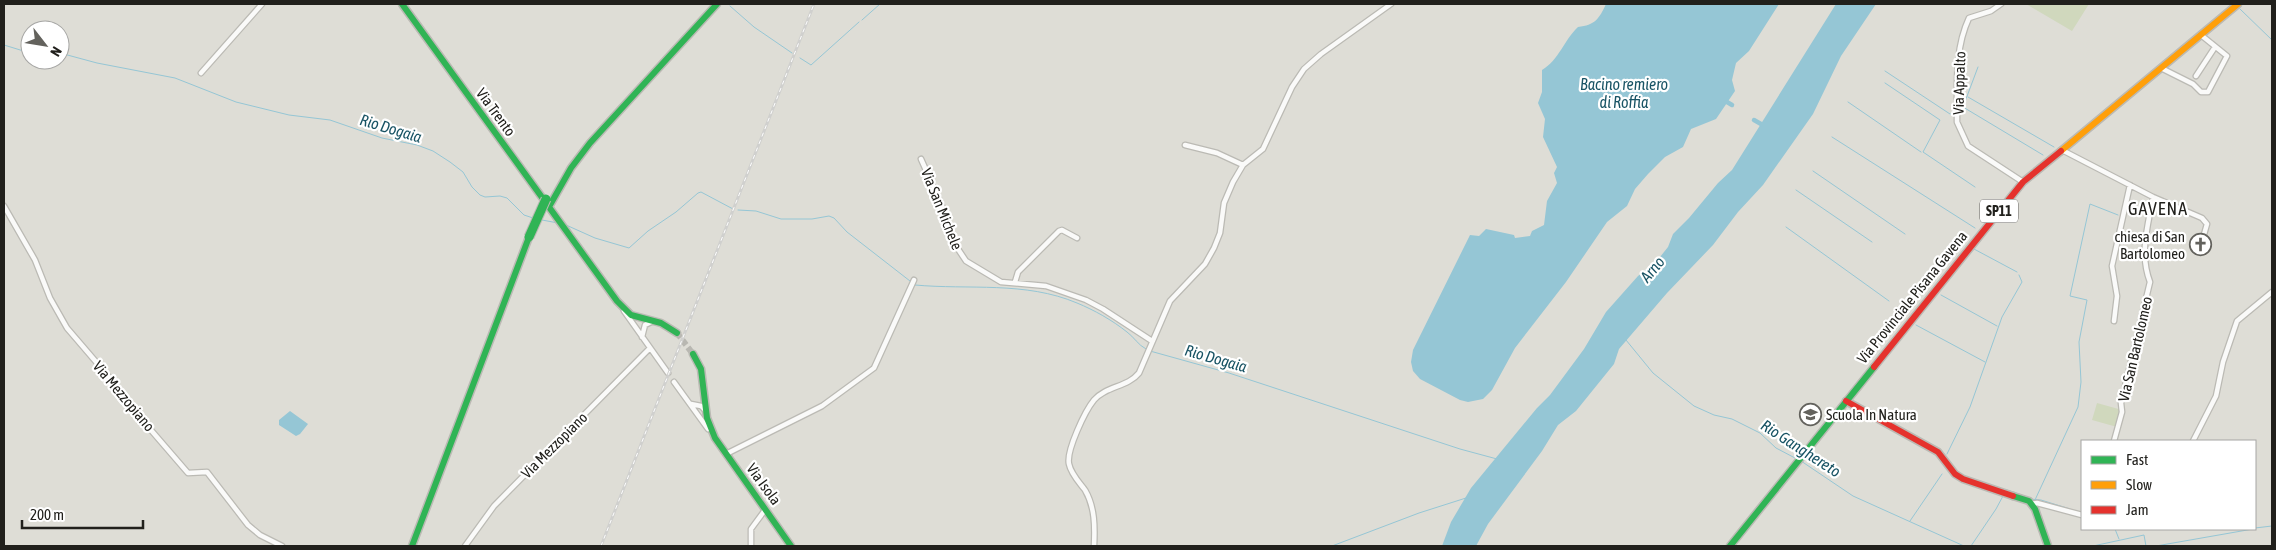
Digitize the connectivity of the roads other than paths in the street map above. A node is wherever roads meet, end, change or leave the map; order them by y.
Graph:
1 (262, 4) edge
2 (402, 4) edge
3 (710, 4) edge
4 (717, 4) edge
5 (1391, 4) edge
6 (2001, 4) edge
7 (2238, 4) edge
8 (2201, 35) junction
9 (2215, 47) junction
10 (2161, 68) junction
11 (201, 73) dead end
12 (2196, 76) dead end
13 (1185, 144) dead end
14 (2062, 150) junction
15 (922, 160) dead end
16 (1243, 165) junction
17 (2024, 182) junction
18 (2130, 185) junction
19 (2152, 197) junction
20 (548, 202) junction
21 (4, 206) edge
22 (531, 238) junction
23 (1077, 238) dead end
24 (2203, 238) dead end
25 (914, 280) dead end
26 (1015, 282) junction
27 (2272, 292) edge
28 (2114, 321) dead end
29 (640, 327) junction
30 (677, 333) tunnel mouth
31 (1152, 341) junction
32 (650, 348) junction
33 (693, 354) tunnel mouth
34 (668, 373) dead end
35 (674, 382) dead end
36 (1846, 401) junction
37 (699, 409) junction
38 (2114, 440) edge
39 (2194, 440) edge
40 (726, 454) junction
41 (2032, 504) junction
42 (765, 510) junction
43 (2081, 515) edge
44 (282, 546) edge
45 (412, 546) edge
46 (418, 546) edge
47 (465, 546) edge
48 (751, 546) edge
49 (791, 546) edge
50 (1094, 546) edge
51 (1730, 546) edge
52 (2048, 546) edge

1 - 11 street
2 - 29 main road, Via Trento
3 - 20 main road
4 - 20 main road
5 - 16 street
6 - 17 street, Via Appalto
7 - 8 main road, Via Provinciale Pisana Gavena / SP11
8 - 9 street
8 - 10 main road, Via Provinciale Pisana Gavena / SP11
9 - 10 street
9 - 12 street
10 - 14 main road, Via Provinciale Pisana Gavena / SP11
13 - 16 street
14 - 17 main road, Via Provinciale Pisana Gavena / SP11
14 - 18 street
15 - 26 street, Via San Michele
16 - 31 street
17 - 36 main road, Via Provinciale Pisana Gavena / SP11
18 - 19 street
18 - 28 street
19 - 24 street
19 - 38 street, Via San Bartolomeo
20 - 22 main road, bridge
21 - 44 street, Via Mezzopiano
22 - 45 main road
22 - 46 main road
23 - 26 street
25 - 40 street
26 - 31 street, Via San Michele
27 - 39 street
29 - 30 main road
29 - 32 street
31 - 50 street
32 - 34 street
32 - 47 street, Via Mezzopiano
33 - 37 main road, Via Isola
35 - 37 street, Via Isola
36 - 41 main road
36 - 51 main road, Via Provinciale Pisana Gavena / SP11
37 - 40 main road, Via Isola
40 - 42 main road, Via Isola
41 - 43 street
41 - 52 main road
42 - 48 street
42 - 49 main road, Via Isola

